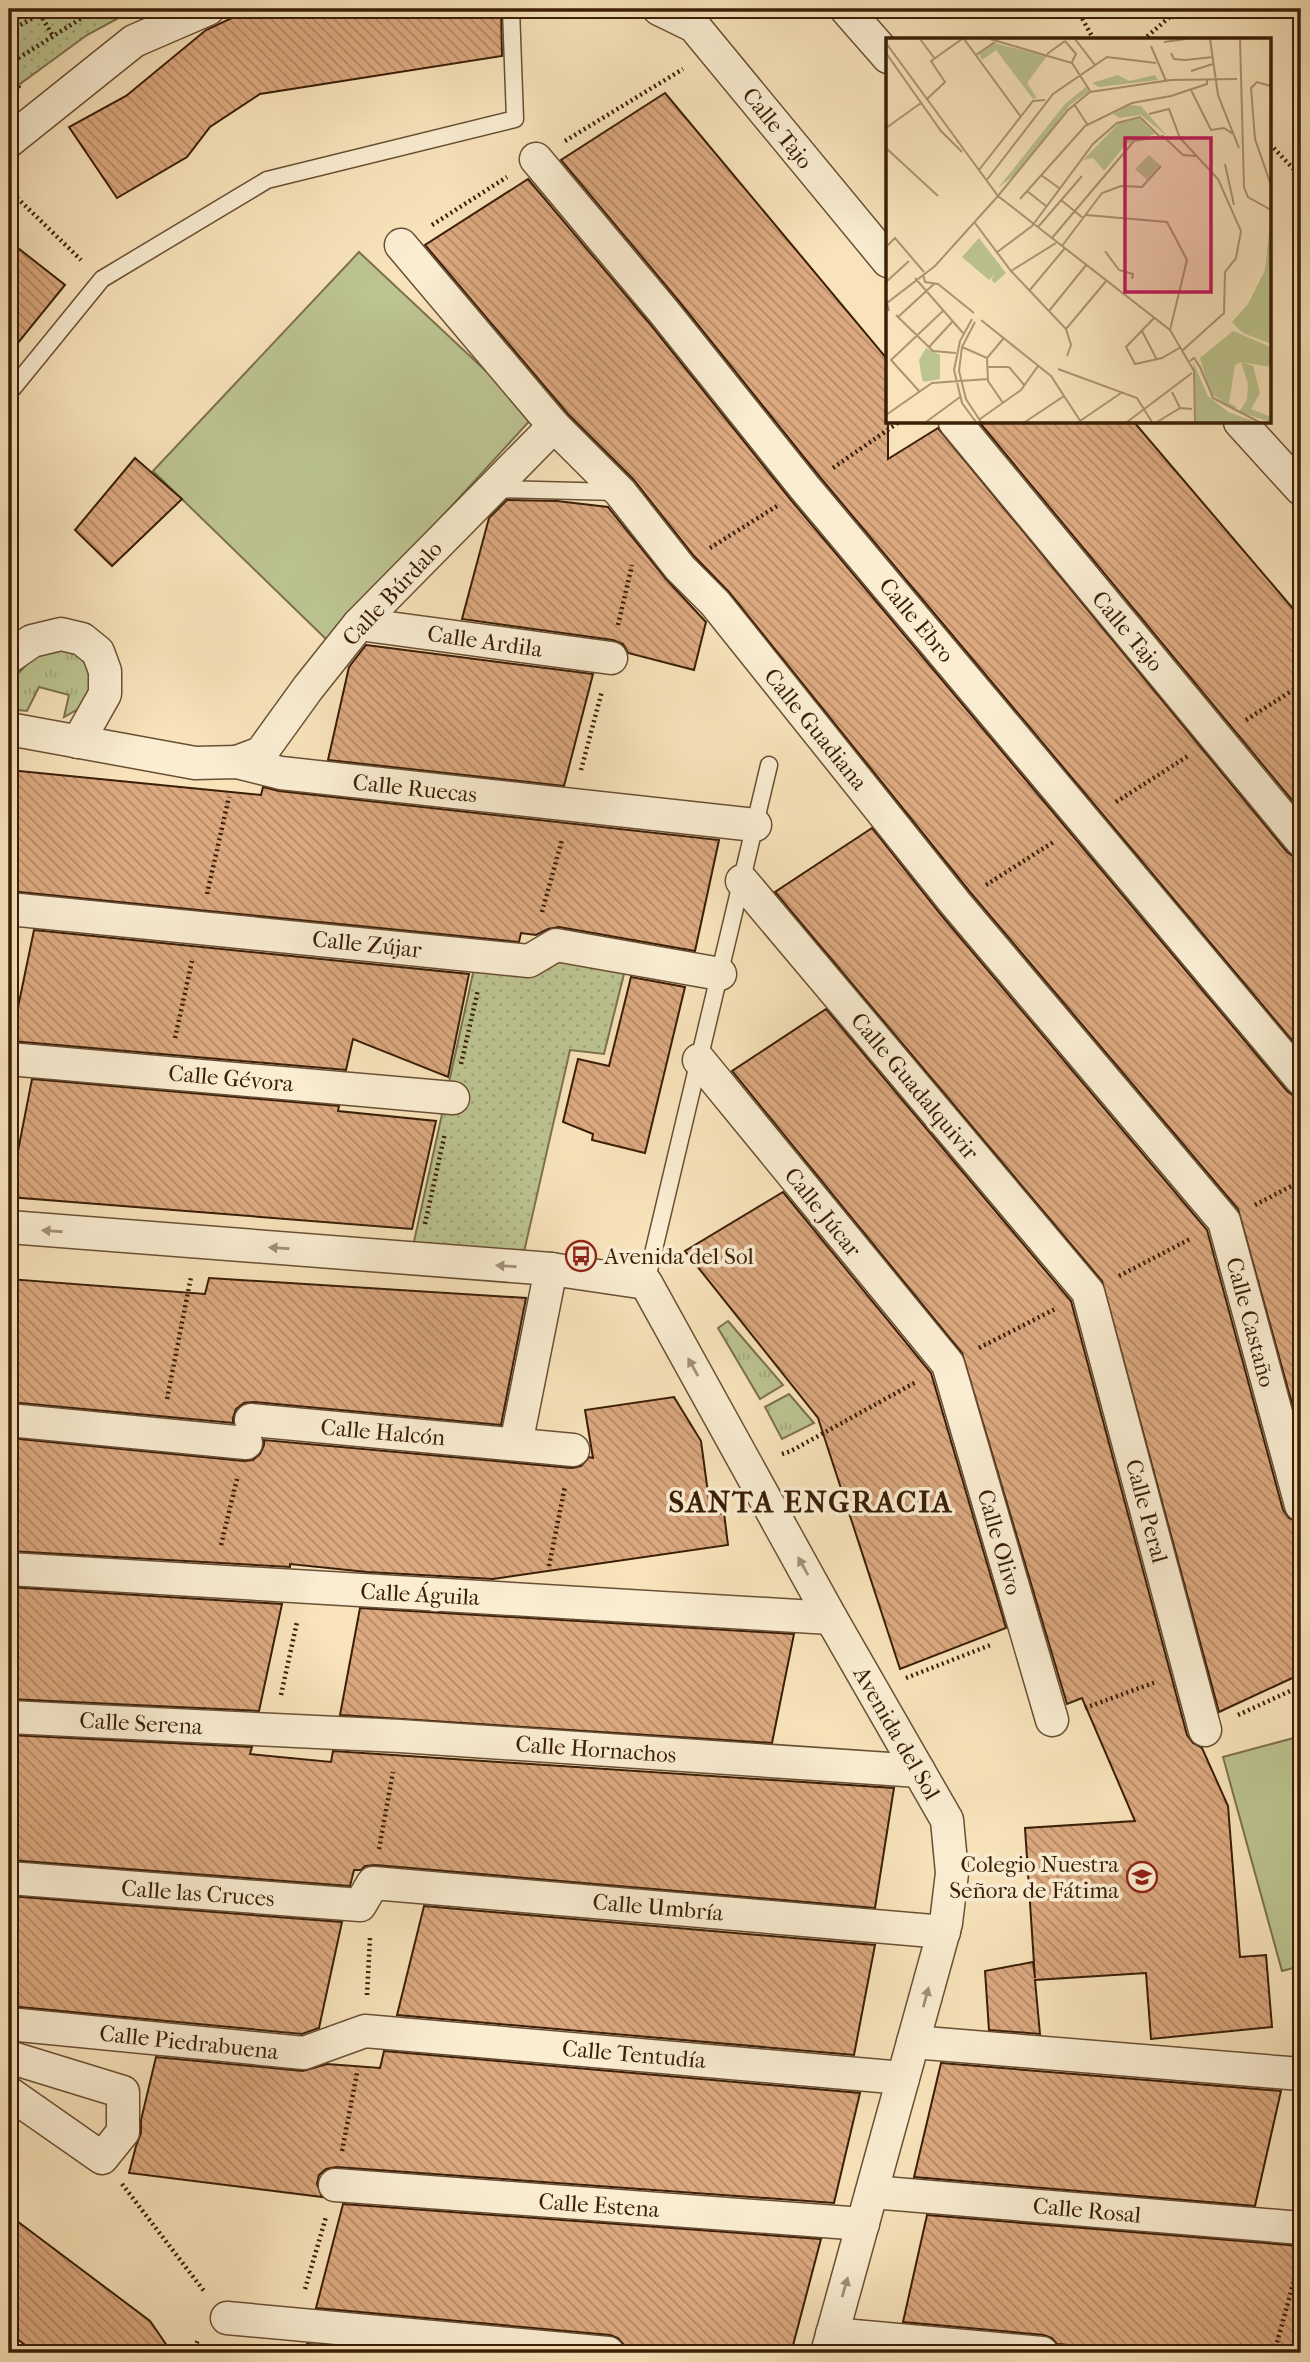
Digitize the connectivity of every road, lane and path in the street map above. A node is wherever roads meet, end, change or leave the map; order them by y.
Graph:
1 (96, 9) edge
2 (208, 9) edge
3 (511, 9) edge
4 (659, 9) edge
5 (846, 9) edge
6 (1077, 9) edge
7 (1179, 9) edge
8 (9, 22) edge
9 (53, 36) junction
10 (1093, 38) edge
11 (1145, 38) edge
12 (886, 55) edge
13 (9, 64) edge
14 (9, 141) edge
15 (1272, 146) edge
16 (536, 159) dead end
17 (1301, 177) edge
18 (9, 190) edge
19 (401, 244) dead end
20 (886, 259) edge
21 (102, 279) junction
22 (9, 393) edge
23 (956, 424) edge
24 (1242, 424) edge
25 (554, 425) junction
26 (491, 489) junction
27 (1301, 489) edge
28 (620, 492) junction
29 (643, 519) junction
30 (359, 624) junction
31 (9, 657) edge
32 (611, 658) junction
33 (1301, 685) edge
34 (9, 729) edge
35 (1217, 738) junction
36 (78, 742) junction
37 (237, 762) junction
38 (769, 765) dead end
39 (572, 805) junction
40 (1086, 822) junction
41 (755, 825) junction
42 (1301, 840) edge
43 (742, 881) junction
44 (956, 904) junction
45 (9, 909) edge
46 (529, 961) junction
47 (720, 974) junction
48 (9, 1059) edge
49 (699, 1060) junction
50 (1301, 1079) edge
51 (453, 1098) dead end
52 (1301, 1181) edge
53 (1224, 1221) junction
54 (9, 1227) edge
55 (198, 1242) junction
56 (551, 1269) junction
57 (646, 1283) junction
58 (1087, 1292) junction
59 (948, 1364) junction
60 (9, 1420) edge
61 (249, 1431) junction
62 (159, 1435) junction
63 (516, 1444) junction
64 (573, 1450) joint
65 (746, 1464) junction
66 (1301, 1505) edge
67 (9, 1569) edge
68 (213, 1581) junction
69 (305, 1587) junction
70 (541, 1601) junction
71 (831, 1618) junction
72 (1026, 1631) junction
73 (1189, 1669) junction
74 (1301, 1686) edge
75 (873, 1691) junction
76 (9, 1717) edge
77 (1052, 1720) joint
78 (274, 1730) junction
79 (1205, 1730) joint
80 (919, 1771) junction
81 (9, 1878) edge
82 (373, 1882) joint
83 (943, 1932) junction
84 (9, 2024) edge
85 (365, 2031) joint
86 (913, 2042) junction
87 (9, 2057) edge
88 (1301, 2074) edge
89 (903, 2078) junction
90 (9, 2092) edge
91 (102, 2158) junction
92 (335, 2185) dead end
93 (872, 2192) junction
94 (863, 2224) junction
95 (1301, 2228) edge
96 (1301, 2253) edge
97 (206, 2295) dead end
98 (215, 2324) joint
99 (829, 2344) edge
100 (192, 2353) edge
101 (608, 2353) edge
102 (1042, 2353) edge
103 (1274, 2353) edge

1 - 9 path
2 - 14 street
3 - 21 lane
4 - 20 street, Calle Tajo
5 - 12 street
6 - 10 path
7 - 11 path
8 - 9 path
9 - 13 path
15 - 17 path
16 - 40 street, Calle Ebro
18 - 21 path
19 - 25 street, Calle Guadiana
21 - 22 lane
23 - 35 street, Calle Tajo
24 - 27 street
25 - 26 street, Calle Búrdalo
25 - 28 street, Calle Guadiana
26 - 28 lane
26 - 30 street, Calle Búrdalo
28 - 29 street, Calle Guadiana
29 - 32 path
29 - 44 street, Calle Guadiana
30 - 32 street, Calle Ardila
30 - 37 street, Calle Búrdalo
31 - 36 street
32 - 39 path
33 - 35 path
34 - 36 street, Calle Ruecas
35 - 40 path
35 - 42 street, Calle Tajo
36 - 37 street, Calle Ruecas
37 - 39 street, Calle Ruecas
38 - 41 lane
39 - 41 street, Calle Ruecas
39 - 46 path
40 - 44 path
40 - 50 street, Calle Ebro
41 - 43 lane
43 - 47 lane
43 - 58 street, Calle Guadalquivir
44 - 53 street, Calle Guadiana
45 - 46 street, Calle Zújar
46 - 47 street
47 - 49 lane
48 - 51 street, Calle Gévora
49 - 57 lane
49 - 59 street, Calle Júcar
52 - 53 path
53 - 58 path
53 - 66 street, Calle Castaño
55 -> 54 street
56 -> 55 street
55 - 62 path
56 - 57 street
56 - 63 street
65 -> 57 street, Avenida del Sol
58 - 59 path
58 - 73 street, Calle Peral
59 - 65 path
59 - 72 street, Calle Olivo
60 - 62 street, Calle Halcón
61 - 62 street, Calle Halcón
61 - 63 street, Calle Halcón
61 - 68 path
63 - 64 street, Calle Halcón
64 - 70 path
71 -> 65 street, Avenida del Sol
67 - 68 street, Calle Águila
68 - 69 street, Calle Águila
69 - 70 street, Calle Águila
69 - 78 path
70 - 71 street, Calle Águila
71 - 75 street, Avenida del Sol
72 - 75 path
72 - 77 street, Calle Olivo
73 - 77 path
73 - 79 street, Calle Peral
74 - 79 path
75 - 80 street, Avenida del Sol
76 - 78 street, Calle Serena
78 - 80 street, Calle Hornachos
80 - 83 street, Avenida del Sol
81 - 82 street, Calle las Cruces
82 - 83 street, Calle Umbría
86 -> 83 street, Avenida del Sol
84 - 85 street, Calle Piedrabuena
85 - 89 street, Calle Tentudía
86 - 88 street
86 - 89 street, Avenida del Sol
87 - 91 street
89 - 93 street, Avenida del Sol
90 - 91 street
91 - 97 path
92 - 94 street, Calle Estena
93 - 94 street, Avenida del Sol
93 - 95 street, Calle Rosal
99 -> 94 street, Avenida del Sol
96 - 103 path
98 - 100 path
98 - 101 street
99 - 102 street

